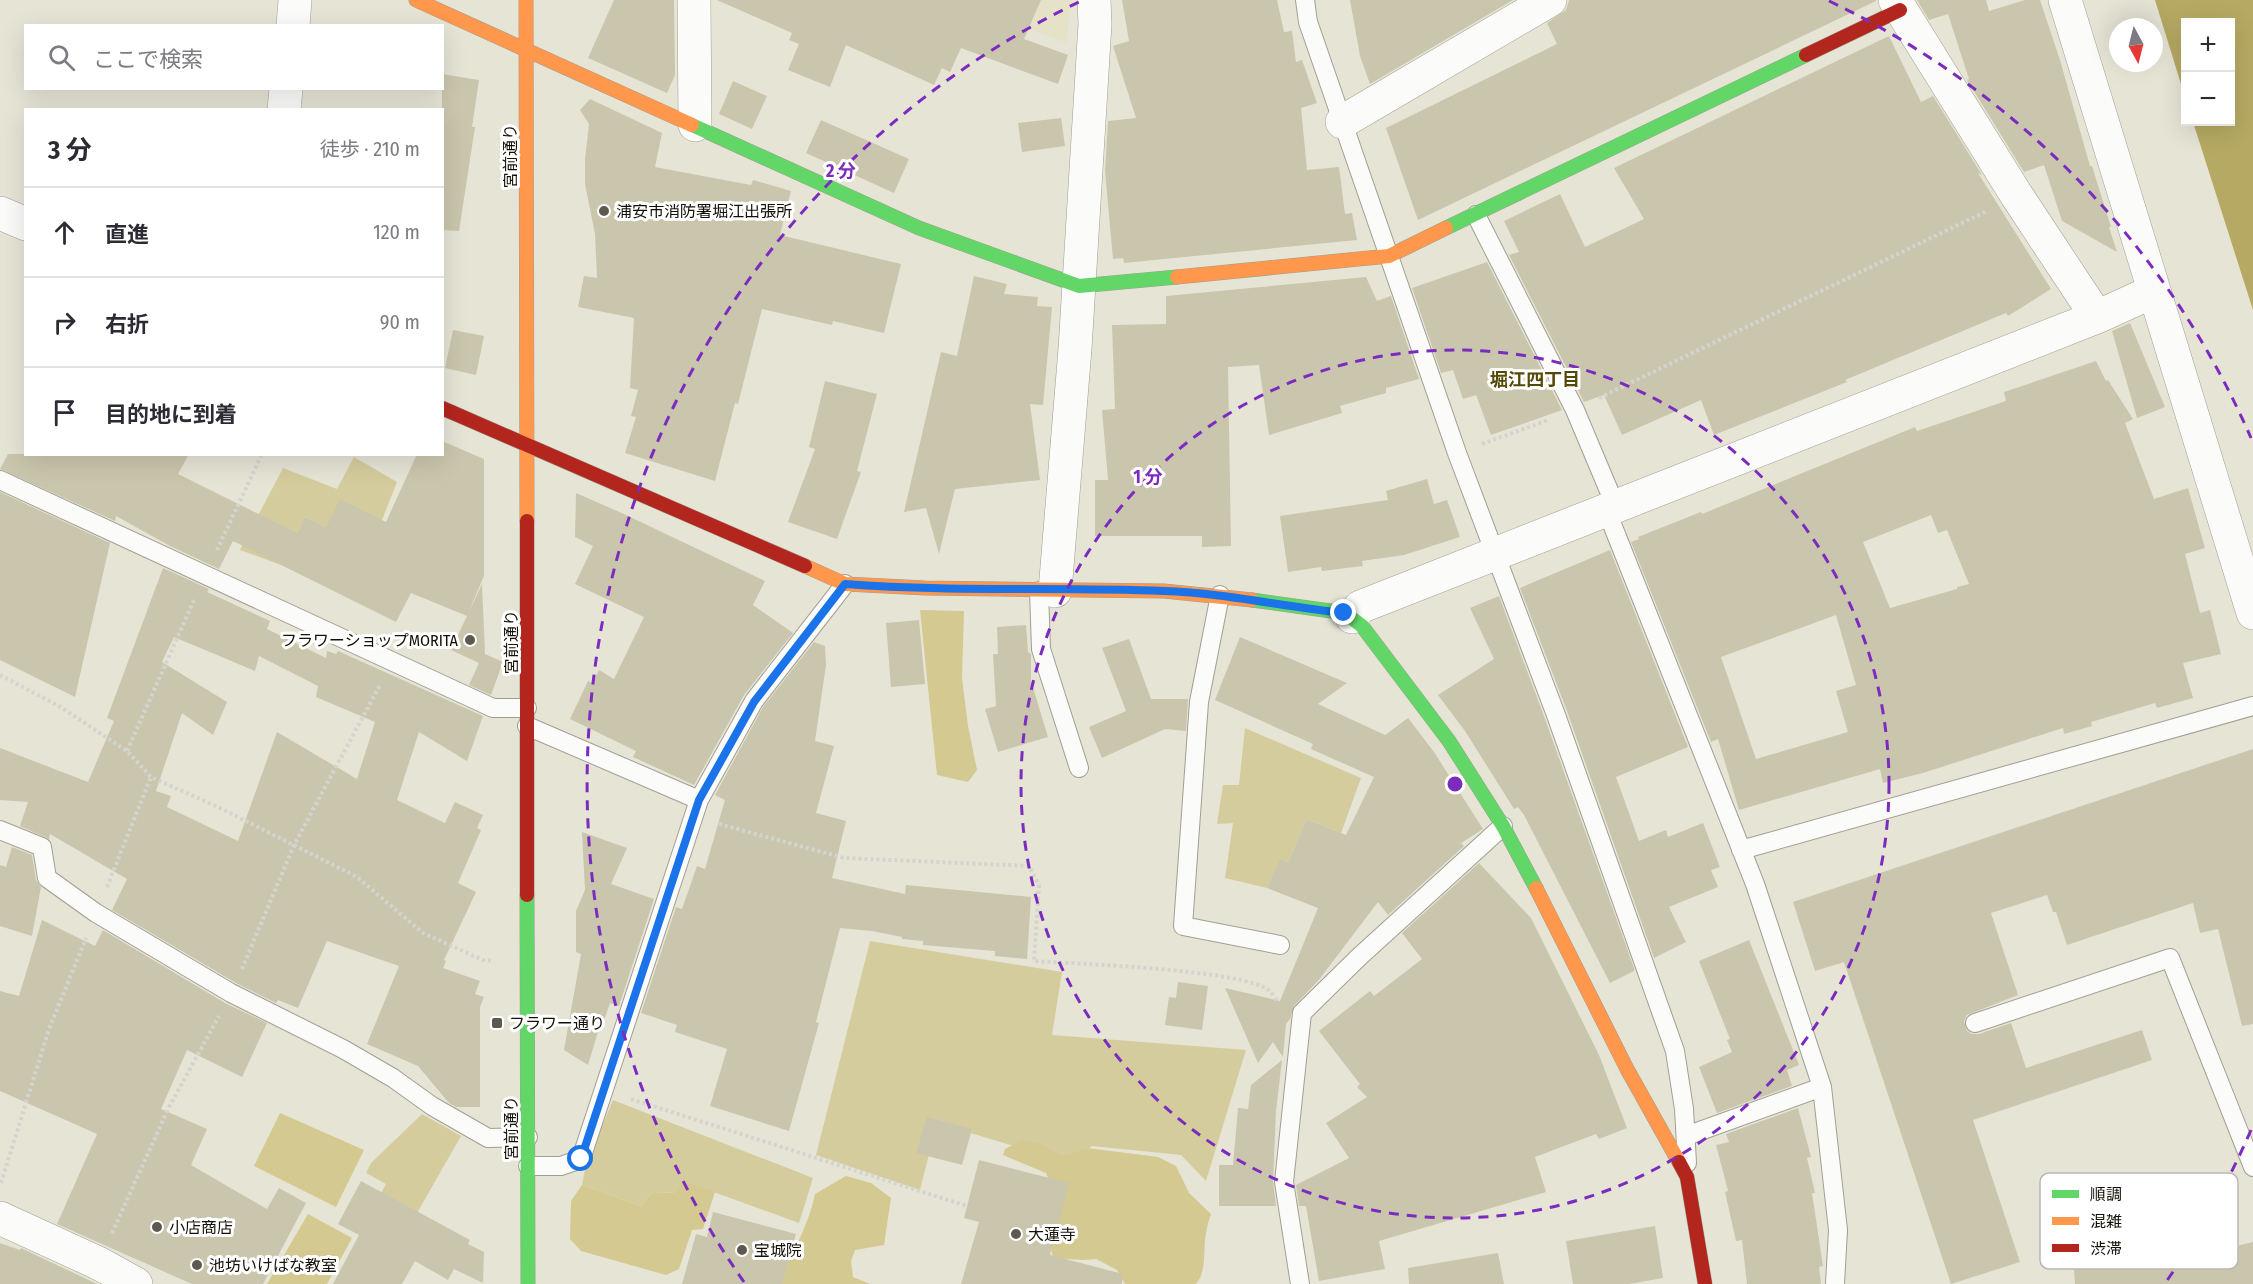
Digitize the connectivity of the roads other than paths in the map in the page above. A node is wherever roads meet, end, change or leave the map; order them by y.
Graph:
1 (295, 0) edge
2 (416, 0) edge
3 (526, 0) edge
4 (694, 0) edge
5 (1094, 0) edge
6 (1305, 0) edge
7 (1550, 0) edge
8 (2065, 0) edge
9 (1898, 5) edge
10 (292, 24) edge
11 (526, 50) junction
12 (286, 90) edge
13 (284, 108) edge
14 (1342, 122) junction
15 (695, 126) junction
16 (0, 213) edge
17 (1476, 215) junction
18 (24, 223) edge
19 (1389, 256) junction
20 (1079, 286) junction
21 (2154, 291) junction
22 (2097, 316) junction
23 (444, 409) edge
24 (527, 444) junction
25 (0, 480) edge
26 (1611, 507) junction
27 (1495, 555) junction
28 (845, 584) junction
29 (1047, 591) junction
30 (1220, 595) junction
31 (2253, 613) edge
32 (1352, 616) junction
33 (2253, 706) edge
34 (527, 717) junction
35 (1078, 768) dead end
36 (699, 800) junction
37 (1503, 826) junction
38 (0, 831) edge
39 (1741, 850) junction
40 (1280, 945) dead end
41 (1975, 1023) dead end
42 (1822, 1087) junction
43 (1686, 1136) junction
44 (528, 1137) junction
45 (528, 1166) junction
46 (2253, 1167) edge
47 (1687, 1178) junction
48 (0, 1218) edge
49 (136, 1284) edge
50 (528, 1284) edge
51 (1300, 1284) edge
52 (1705, 1284) edge
53 (1835, 1284) edge

1 - 10 street
2 - 11 street
3 - 11 street, 宮前通り
4 - 15 street
5 - 20 street
6 - 14 lane
7 - 14 street
8 - 21 street
9 - 17 street
9 - 22 street
11 - 15 street
11 - 24 street, 宮前通り
12 - 13 street
14 - 19 lane
15 - 20 street
16 - 18 street
17 - 19 street
17 - 26 lane
19 - 20 street
19 - 27 lane
20 - 29 street
21 - 22 street
21 - 31 street
22 - 26 street
23 - 24 street
24 - 28 street
24 - 34 street, 宮前通り
25 - 34 lane
26 - 27 street
26 - 39 lane
27 - 32 street
27 - 43 lane
28 - 29 street
28 - 36 lane
29 - 30 street
29 - 35 lane
30 - 32 street
30 - 40 lane
32 - 37 street
33 - 39 lane
34 - 36 lane
34 - 44 street, 宮前通り
36 - 45 lane
37 - 47 street
37 - 51 lane
38 - 44 lane
39 - 42 lane
41 - 46 lane
42 - 43 lane
42 - 53 lane
43 - 47 lane
44 - 45 street, 宮前通り
45 - 50 street, 宮前通り
47 - 52 street
48 - 49 street

